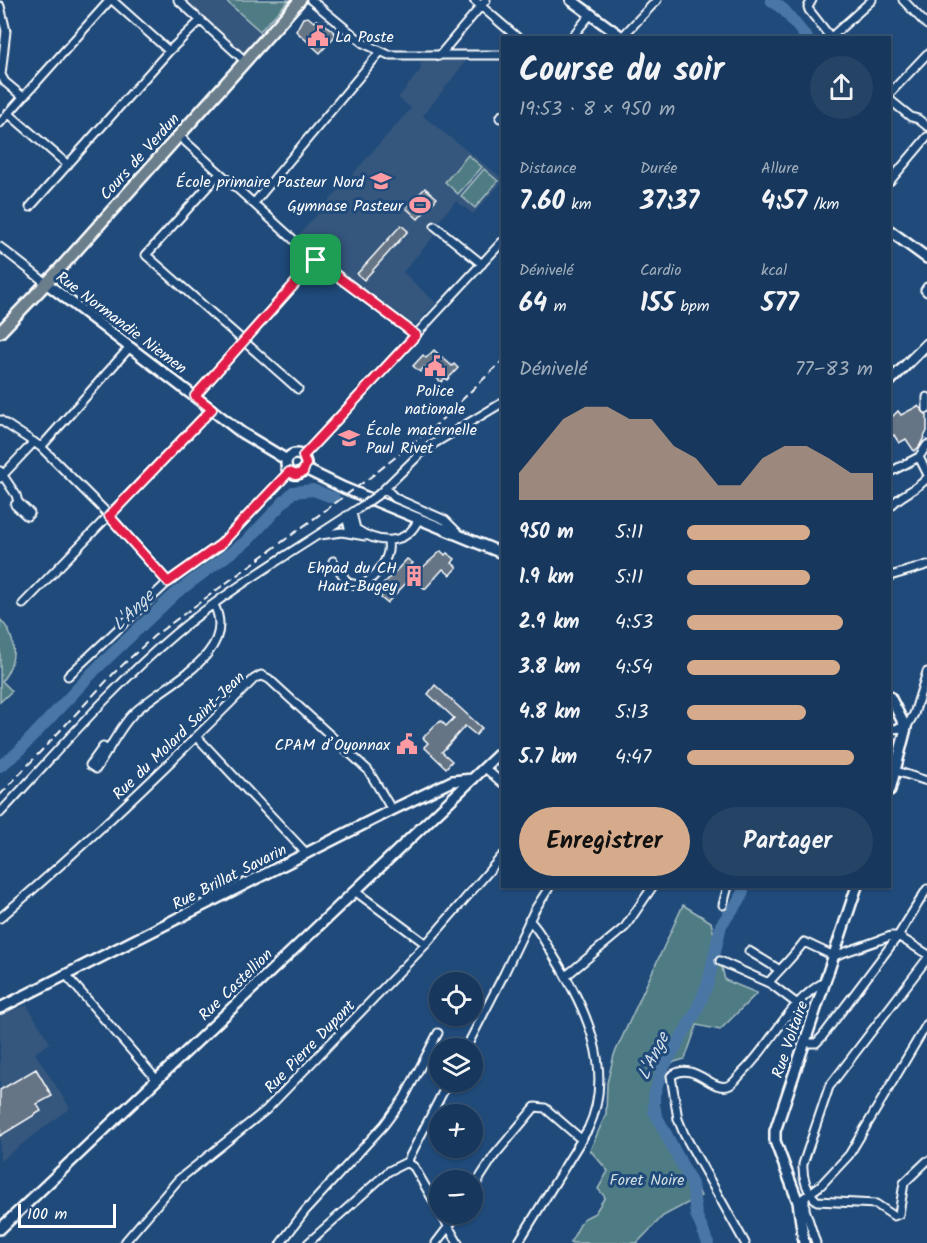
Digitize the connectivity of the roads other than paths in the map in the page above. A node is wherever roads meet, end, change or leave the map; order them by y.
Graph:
1 (111, 0) edge
2 (178, 0) edge
3 (300, 0) edge
4 (311, 0) edge
5 (474, 0) edge
6 (571, 0) edge
7 (657, 0) edge
8 (812, 0) edge
9 (872, 0) edge
10 (903, 0) edge
11 (483, 3) edge
12 (0, 6) edge
13 (591, 14) junction
14 (201, 20) junction
15 (927, 25) edge
16 (516, 36) edge
17 (573, 36) edge
18 (621, 36) edge
19 (623, 36) edge
20 (830, 36) edge
21 (832, 36) edge
22 (169, 51) junction
23 (380, 52) junction
24 (927, 54) edge
25 (501, 55) edge
26 (439, 56) junction
27 (244, 60) junction
28 (1, 80) edge
29 (891, 92) edge
30 (23, 97) junction
31 (891, 101) edge
32 (8, 113) junction
33 (0, 123) edge
34 (927, 126) edge
35 (177, 135) junction
36 (927, 137) edge
37 (68, 165) junction
38 (220, 173) junction
39 (891, 181) edge
40 (254, 203) junction
41 (30, 207) dead end
42 (435, 226) dead end
43 (891, 236) edge
44 (501, 243) edge
45 (0, 247) edge
46 (927, 258) edge
47 (316, 260) junction
48 (482, 264) junction
49 (46, 283) junction
50 (927, 287) edge
51 (927, 292) edge
52 (0, 332) edge
53 (416, 335) junction
54 (244, 342) junction
55 (927, 344) edge
56 (130, 347) junction
57 (891, 380) edge
58 (298, 389) dead end
59 (195, 396) junction
60 (927, 396) edge
61 (501, 404) edge
62 (212, 409) junction
63 (927, 409) edge
64 (0, 420) edge
65 (34, 442) junction
66 (927, 445) edge
67 (41, 447) junction
68 (303, 456) junction
69 (919, 457) junction
70 (286, 460) junction
71 (305, 470) junction
72 (891, 471) edge
73 (289, 472) junction
74 (927, 472) edge
75 (1, 475) edge
76 (927, 478) edge
77 (386, 489) junction
78 (18, 502) dead end
79 (891, 506) edge
80 (349, 514) junction
81 (109, 516) junction
82 (419, 518) junction
83 (358, 535) junction
84 (460, 535) junction
85 (314, 537) junction
86 (370, 538) junction
87 (388, 542) junction
88 (501, 553) edge
89 (333, 561) dead end
90 (927, 565) edge
91 (891, 576) edge
92 (168, 582) junction
93 (23, 604) dead end
94 (214, 605) junction
95 (927, 672) edge
96 (68, 676) dead end
97 (891, 699) edge
98 (906, 728) junction
99 (891, 729) edge
100 (197, 737) junction
101 (108, 751) dead end
102 (501, 752) edge
103 (501, 757) edge
104 (488, 765) junction
105 (896, 771) junction
106 (473, 779) junction
107 (927, 781) edge
108 (501, 782) edge
109 (891, 787) edge
110 (392, 810) junction
111 (0, 813) edge
112 (306, 854) junction
113 (501, 857) edge
114 (549, 888) edge
115 (652, 888) edge
116 (727, 888) edge
117 (856, 888) edge
118 (927, 889) edge
119 (356, 892) junction
120 (723, 905) dead end
121 (0, 918) edge
122 (529, 920) junction
123 (898, 936) junction
124 (426, 944) junction
125 (749, 951) dead end
126 (927, 954) edge
127 (834, 956) junction
128 (927, 959) edge
129 (720, 961) dead end
130 (780, 969) junction
131 (66, 975) junction
132 (566, 975) junction
133 (826, 981) junction
134 (769, 982) junction
135 (796, 1003) junction
136 (0, 1008) edge
137 (927, 1024) edge
138 (438, 1033) dead end
139 (471, 1038) edge
140 (804, 1043) junction
141 (157, 1080) junction
142 (443, 1092) edge
143 (582, 1140) junction
144 (927, 1161) edge
145 (407, 1162) junction
146 (483, 1173) edge
147 (429, 1194) edge
148 (804, 1198) junction
149 (447, 1224) edge
150 (451, 1224) edge
151 (449, 1227) junction
152 (0, 1229) edge
153 (124, 1243) edge
154 (281, 1243) edge
155 (308, 1243) edge
156 (436, 1243) edge
157 (458, 1243) edge
158 (518, 1243) edge
159 (745, 1243) edge
160 (804, 1243) edge
161 (816, 1243) edge

1 - 22 street
1 - 30 street
2 - 14 street
3 - 27 main road, Cours de Verdun
4 - 23 street
5 - 11 street
6 - 13 main road
7 - 19 street
8 - 20 street
9 - 21 street
10 - 15 street
11 - 16 street
11 - 26 street
12 - 28 street
13 - 17 street
13 - 18 main road
14 - 22 street
14 - 27 street
22 - 37 street
23 - 26 street
23 - 40 street
24 - 29 street
25 - 26 street
27 - 35 main road, Cours de Verdun
28 - 30 street
30 - 32 street
31 - 34 street
32 - 33 street
32 - 37 street
35 - 38 street
35 - 49 main road, Cours de Verdun
36 - 39 street
37 - 41 street
38 - 40 street
38 - 54 street
40 - 47 street
42 - 48 street
43 - 46 main road
44 - 48 street
45 - 49 street, Rue Normandie Niemen
47 - 53 street
47 - 54 street
48 - 53 street
49 - 52 main road, Cours de Verdun
49 - 56 main road, Rue Normandie Niemen
50 - 51 street
53 - 68 street
54 - 58 street
54 - 59 street
55 - 57 main road
56 - 59 main road, Rue Normandie Niemen
56 - 67 street
59 - 62 main road, Rue Normandie Niemen
60 - 63 street
61 - 77 street
62 - 70 main road, Rue Normandie Niemen
62 - 81 street
64 - 65 street
65 - 67 street
65 - 75 street
66 - 69 street
67 - 81 street
68 - 70 main road
68 - 71 main road
69 - 72 street
69 - 74 street
70 - 73 main road
71 - 73 main road
71 - 82 main road
73 - 92 street
75 - 78 street
76 - 79 street
77 - 80 street, bridge
77 - 84 street
80 - 83 street
80 - 85 street
80 - 86 street
81 - 92 street
81 - 93 street
82 - 84 main road
82 - 87 street
83 - 85 street
83 - 86 street
84 - 88 main road
85 - 94 street
86 - 87 street
87 - 89 street
90 - 91 street
92 - 96 street
94 - 101 street
94 - 111 street
95 - 98 street
97 - 98 main road
98 - 99 street
98 - 105 main road
100 - 110 street, Rue du Molard Saint-Jean
100 - 112 street
100 - 121 street, Rue du Molard Saint-Jean
102 - 104 main road
103 - 104 main road
104 - 106 main road, Rue Castellion
104 - 108 street
105 - 107 street
105 - 109 main road
106 - 110 main road, Rue Brillat Savarin
106 - 119 main road, Rue Castellion
110 - 112 main road, Rue Brillat Savarin
112 - 131 main road, Rue Brillat Savarin
113 - 124 street, Rue Pierre Dupont
114 - 122 street
115 - 132 street
116 - 120 street
117 - 127 main road, Rue Voltaire
118 - 123 street
119 - 124 street
119 - 141 main road, Rue Castellion
122 - 132 street
122 - 139 street
123 - 126 street
123 - 127 street
123 - 140 street
124 - 153 street, Rue Pierre Dupont
125 - 130 street
127 - 130 street
127 - 133 main road, Rue Voltaire
128 - 148 street
129 - 134 street
130 - 134 street
131 - 136 main road, Rue Brillat Savarin
131 - 141 street
132 - 143 street
133 - 135 street
133 - 140 main road, Rue Voltaire
134 - 135 street
135 - 159 street
137 - 148 street
138 - 154 street
140 - 148 main road, Rue Voltaire
141 - 152 main road, Rue Castellion
142 - 145 street
143 - 146 street
143 - 158 street
144 - 148 street
145 - 147 street
145 - 155 street
148 - 160 main road, Rue Voltaire
148 - 161 street
149 - 151 street
150 - 151 street
151 - 156 street
151 - 157 street

